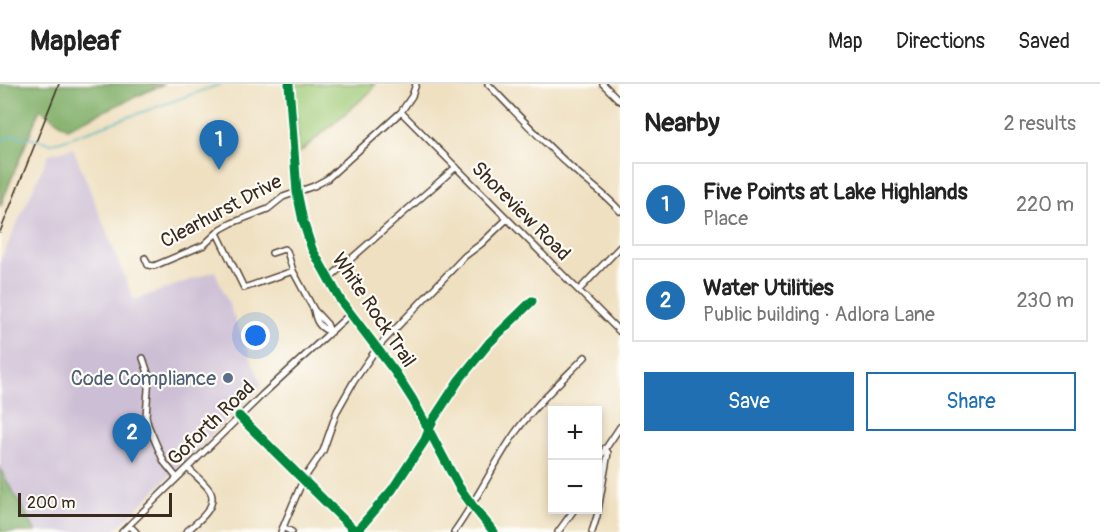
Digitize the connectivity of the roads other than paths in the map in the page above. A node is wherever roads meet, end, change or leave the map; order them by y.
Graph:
1 (289, 84) edge
2 (416, 84) edge
3 (488, 84) edge
4 (603, 84) edge
5 (620, 101) edge
6 (401, 112) junction
7 (456, 166) junction
8 (297, 192) junction
9 (620, 211) edge
10 (507, 219) junction
11 (217, 233) junction
12 (620, 248) edge
13 (272, 253) dead end
14 (145, 258) dead end
15 (293, 271) junction
16 (328, 279) junction
17 (579, 290) junction
18 (532, 301) dead end
19 (350, 314) junction
20 (330, 332) junction
21 (620, 332) edge
22 (377, 348) junction
23 (585, 357) dead end
24 (143, 358) dead end
25 (239, 416) junction
26 (620, 428) edge
27 (429, 429) junction
28 (605, 448) junction
29 (602, 452) edge
30 (188, 468) junction
31 (177, 478) junction
32 (303, 480) junction
33 (472, 506) junction
34 (571, 514) edge
35 (129, 525) junction
36 (282, 530) edge
37 (123, 532) edge
38 (136, 532) edge
39 (186, 532) edge
40 (292, 532) edge
41 (356, 532) edge
42 (454, 532) edge
43 (494, 532) edge
44 (558, 532) edge
45 (592, 532) edge

1 - 8 street, White Rock Trail
2 - 6 street, Clearhurst Drive
3 - 9 street
4 - 5 street
6 - 7 street, Shoreview Road
6 - 8 street, Clearhurst Drive
7 - 10 street, Shoreview Road
7 - 16 street
8 - 11 street, Clearhurst Drive
8 - 16 street, White Rock Trail
10 - 17 street, Shoreview Road
10 - 22 street
11 - 14 street, Clearhurst Drive
11 - 15 street
12 - 17 street
13 - 15 street
15 - 20 street
16 - 19 street, White Rock Trail
17 - 21 street, Shoreview Road
18 - 27 street
19 - 20 street, Goforth Road
19 - 22 street, White Rock Trail
20 - 25 street, Goforth Road
22 - 27 street, White Rock Trail
22 - 32 street
23 - 33 street
24 - 31 street
25 - 30 street, Goforth Road
25 - 32 street
26 - 28 street
27 - 33 street, White Rock Trail
27 - 41 street
28 - 29 street
28 - 45 street
30 - 31 street, Goforth Road
30 - 39 street
31 - 35 street, Goforth Road
32 - 36 street
32 - 41 street
33 - 42 street
33 - 43 street, White Rock Trail
34 - 44 street
35 - 37 street, Goforth Road
35 - 38 street
36 - 40 street

